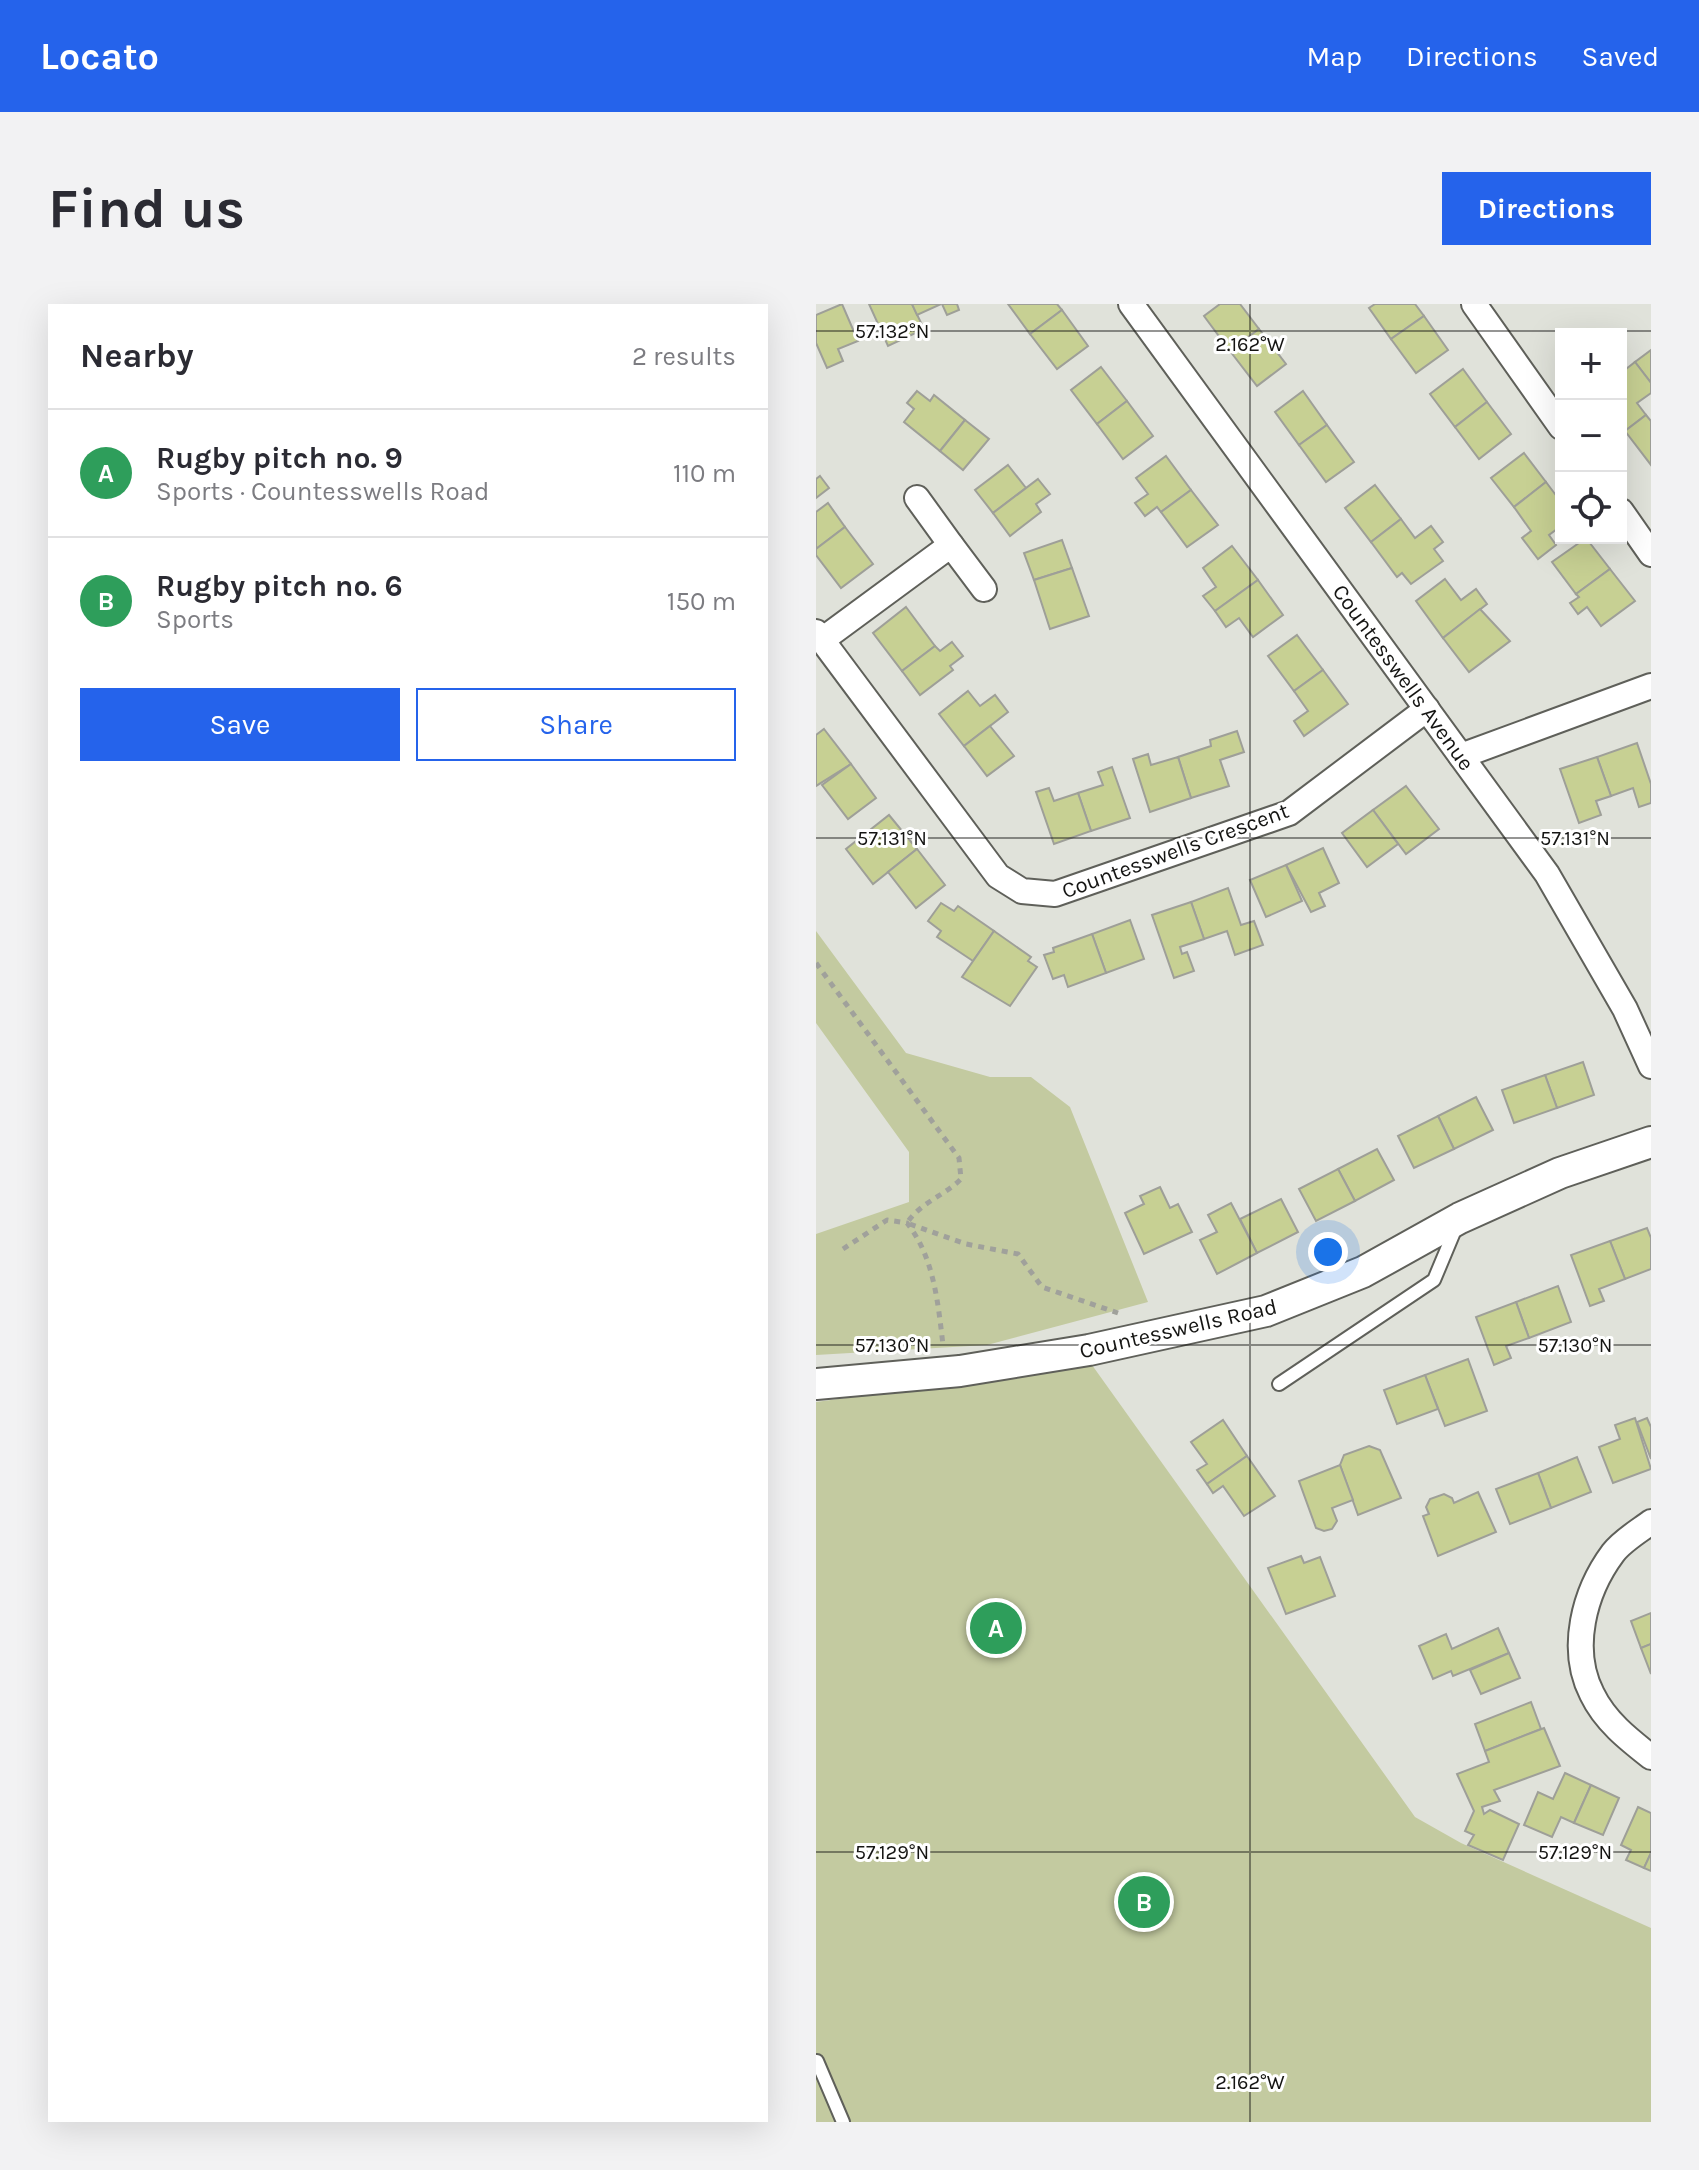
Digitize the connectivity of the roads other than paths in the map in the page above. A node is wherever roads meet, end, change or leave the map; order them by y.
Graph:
1 (1131, 304) edge
2 (1474, 304) edge
3 (1555, 419) edge
4 (917, 498) dead end
5 (1627, 520) edge
6 (951, 545) junction
7 (1651, 554) edge
8 (984, 589) dead end
9 (819, 636) edge
10 (1651, 686) edge
11 (1427, 709) junction
12 (1461, 756) junction
13 (1651, 1066) edge
14 (1651, 1142) edge
15 (1460, 1218) junction
16 (816, 1384) edge
17 (1279, 1384) dead end
18 (1651, 1522) edge
19 (1651, 1757) edge
20 (816, 2061) edge
21 (843, 2122) edge

1 - 11 street, Countesswells Avenue
2 - 3 street
4 - 6 street
5 - 7 street
6 - 8 street
6 - 9 street, Countesswells Crescent
9 - 11 street, Countesswells Crescent
10 - 12 street
11 - 12 street, Countesswells Avenue
12 - 13 street, Countesswells Avenue
14 - 15 street, Countesswells Road
15 - 16 street, Countesswells Road
15 - 17 lane
18 - 19 street
20 - 21 lane

